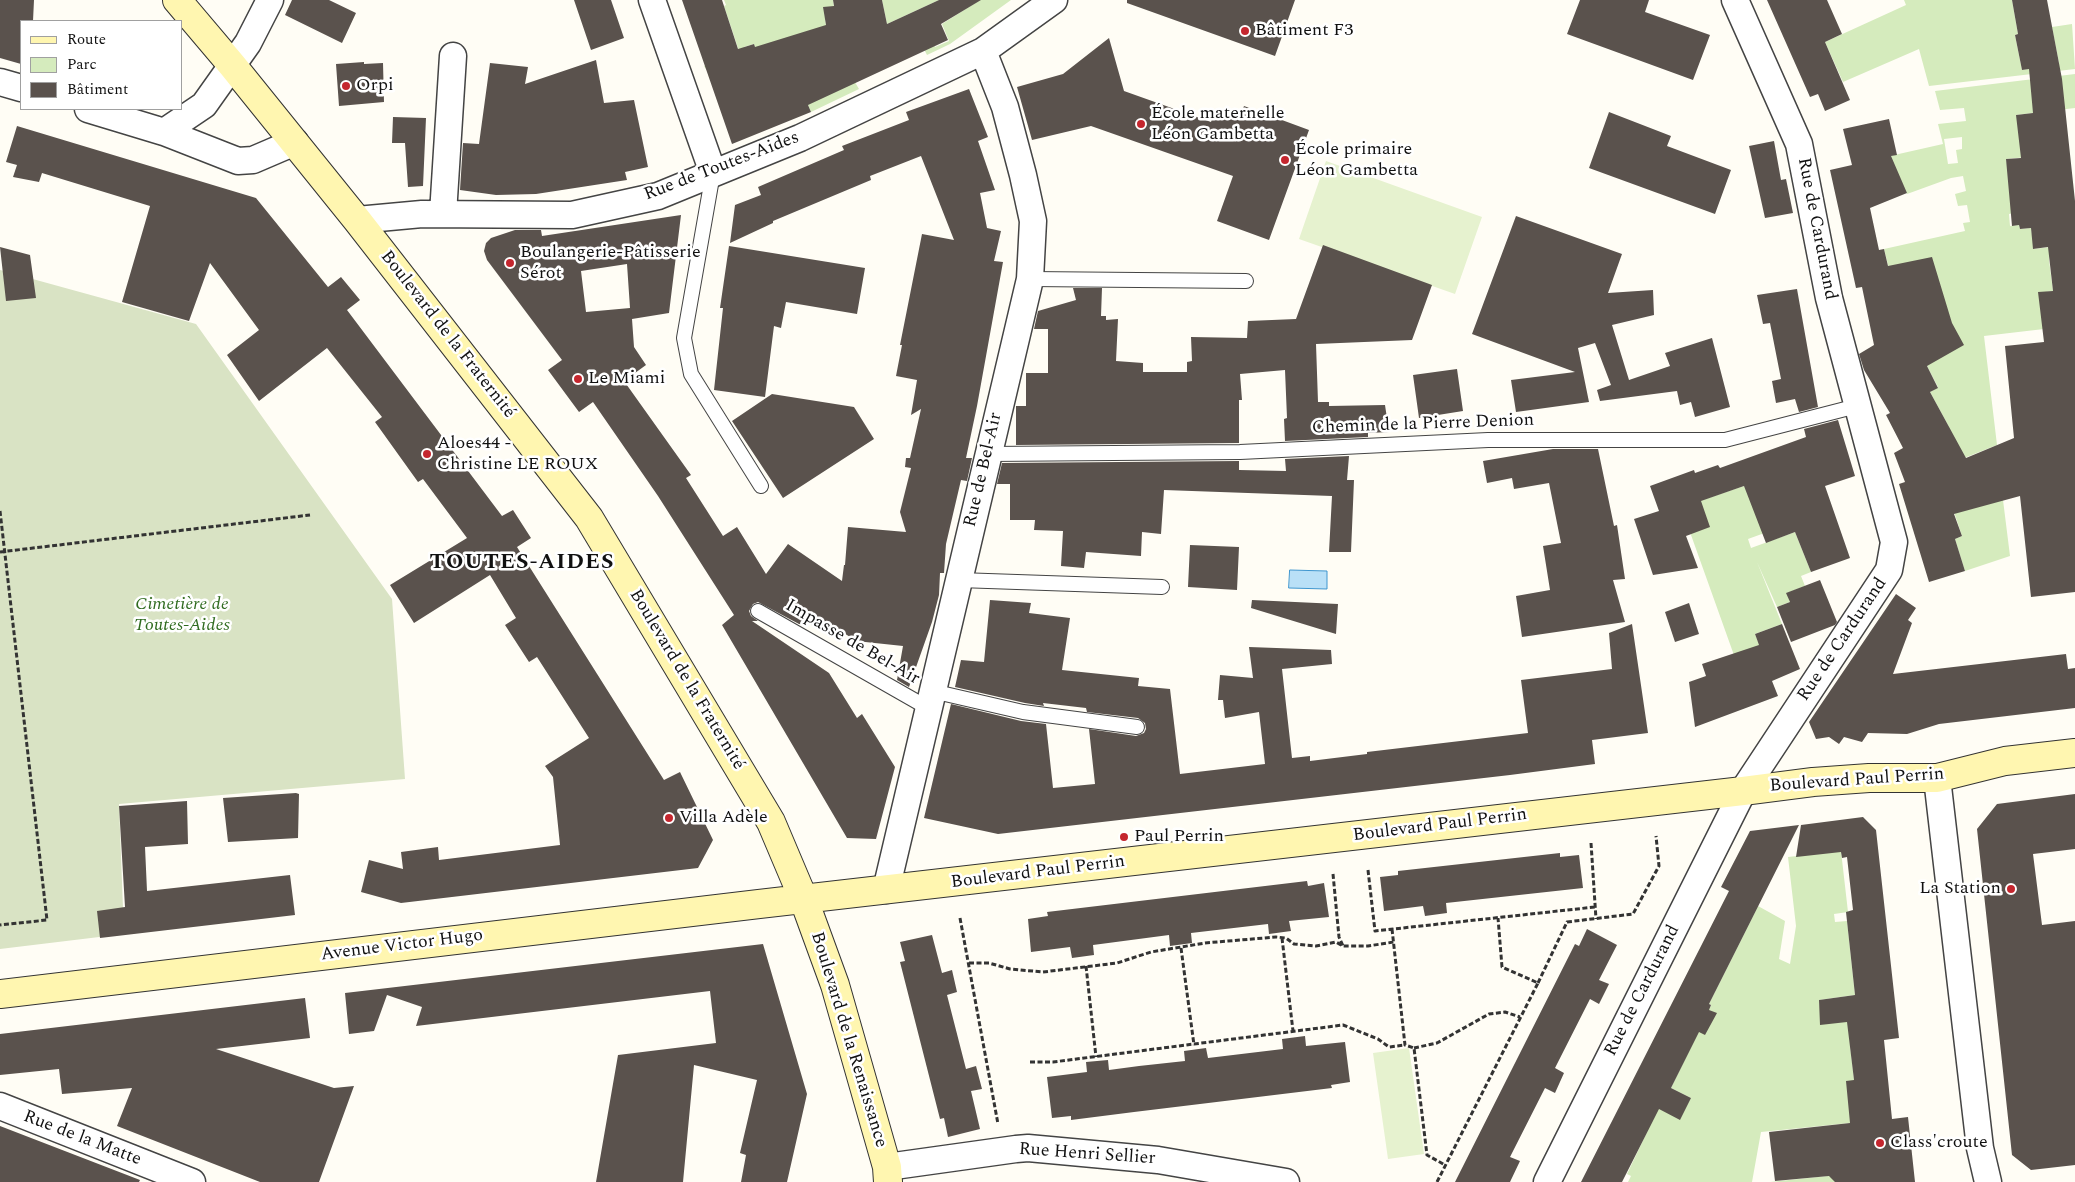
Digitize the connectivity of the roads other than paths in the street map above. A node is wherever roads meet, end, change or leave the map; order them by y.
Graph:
1 (177, 0) edge
2 (270, 0) edge
3 (652, 0) edge
4 (1054, 0) edge
5 (1735, 0) edge
6 (983, 51) junction
7 (452, 56) dead end
8 (232, 65) junction
9 (0, 82) edge
10 (20, 88) edge
11 (91, 110) edge
12 (164, 132) junction
13 (295, 142) junction
14 (714, 173) junction
15 (443, 214) junction
16 (357, 220) junction
17 (1030, 279) junction
18 (1246, 281) dead end
19 (1856, 406) junction
20 (988, 454) junction
21 (761, 486) dead end
22 (958, 580) junction
23 (1162, 587) dead end
24 (758, 611) dead end
25 (930, 699) junction
26 (1137, 727) dead end
27 (2075, 753) edge
28 (1937, 778) junction
29 (1742, 792) junction
30 (886, 890) junction
31 (804, 900) junction
32 (0, 994) edge
33 (0, 1106) edge
34 (888, 1175) edge
35 (192, 1182) edge
36 (1286, 1182) edge
37 (1547, 1182) edge
38 (1988, 1182) edge

1 - 8 street, Boulevard de la Fraternité
2 - 8 street
3 - 14 street
4 - 6 street, Rue de Toutes-Aides
5 - 19 street, Rue de Cardurand
6 - 14 street, Rue de Toutes-Aides
6 - 17 street, Rue de Bel-Air
7 - 15 street
8 - 12 street
8 - 13 street, Boulevard de la Fraternité
9 - 10 street
11 - 12 street
12 - 13 street
13 - 16 street, Boulevard de la Fraternité
14 - 15 street, Rue de Toutes-Aides
14 - 21 lane
15 - 16 street, Rue de Toutes-Aides
16 - 31 street, Boulevard de la Fraternité
17 - 18 lane
17 - 20 street, Rue de Bel-Air
19 - 20 lane, Chemin de la Pierre Denion
19 - 29 street, Rue de Cardurand
20 - 22 street, Rue de Bel-Air
22 - 23 lane
22 - 25 street, Rue de Bel-Air
24 - 25 lane, Impasse de Bel-Air
25 - 26 lane, Impasse de Bel-Air
25 - 30 street, Rue de Bel-Air
27 - 28 street, Boulevard Paul Perrin
28 - 29 street, Boulevard Paul Perrin
28 - 38 street
29 - 30 street, Boulevard Paul Perrin
29 - 37 street, Rue de Cardurand
30 - 31 street, Boulevard Paul Perrin
31 - 32 street, Avenue Victor Hugo
31 - 34 street, Boulevard de la Renaissance
33 - 35 street, Rue de la Matte
34 - 36 street, Rue Henri Sellier

